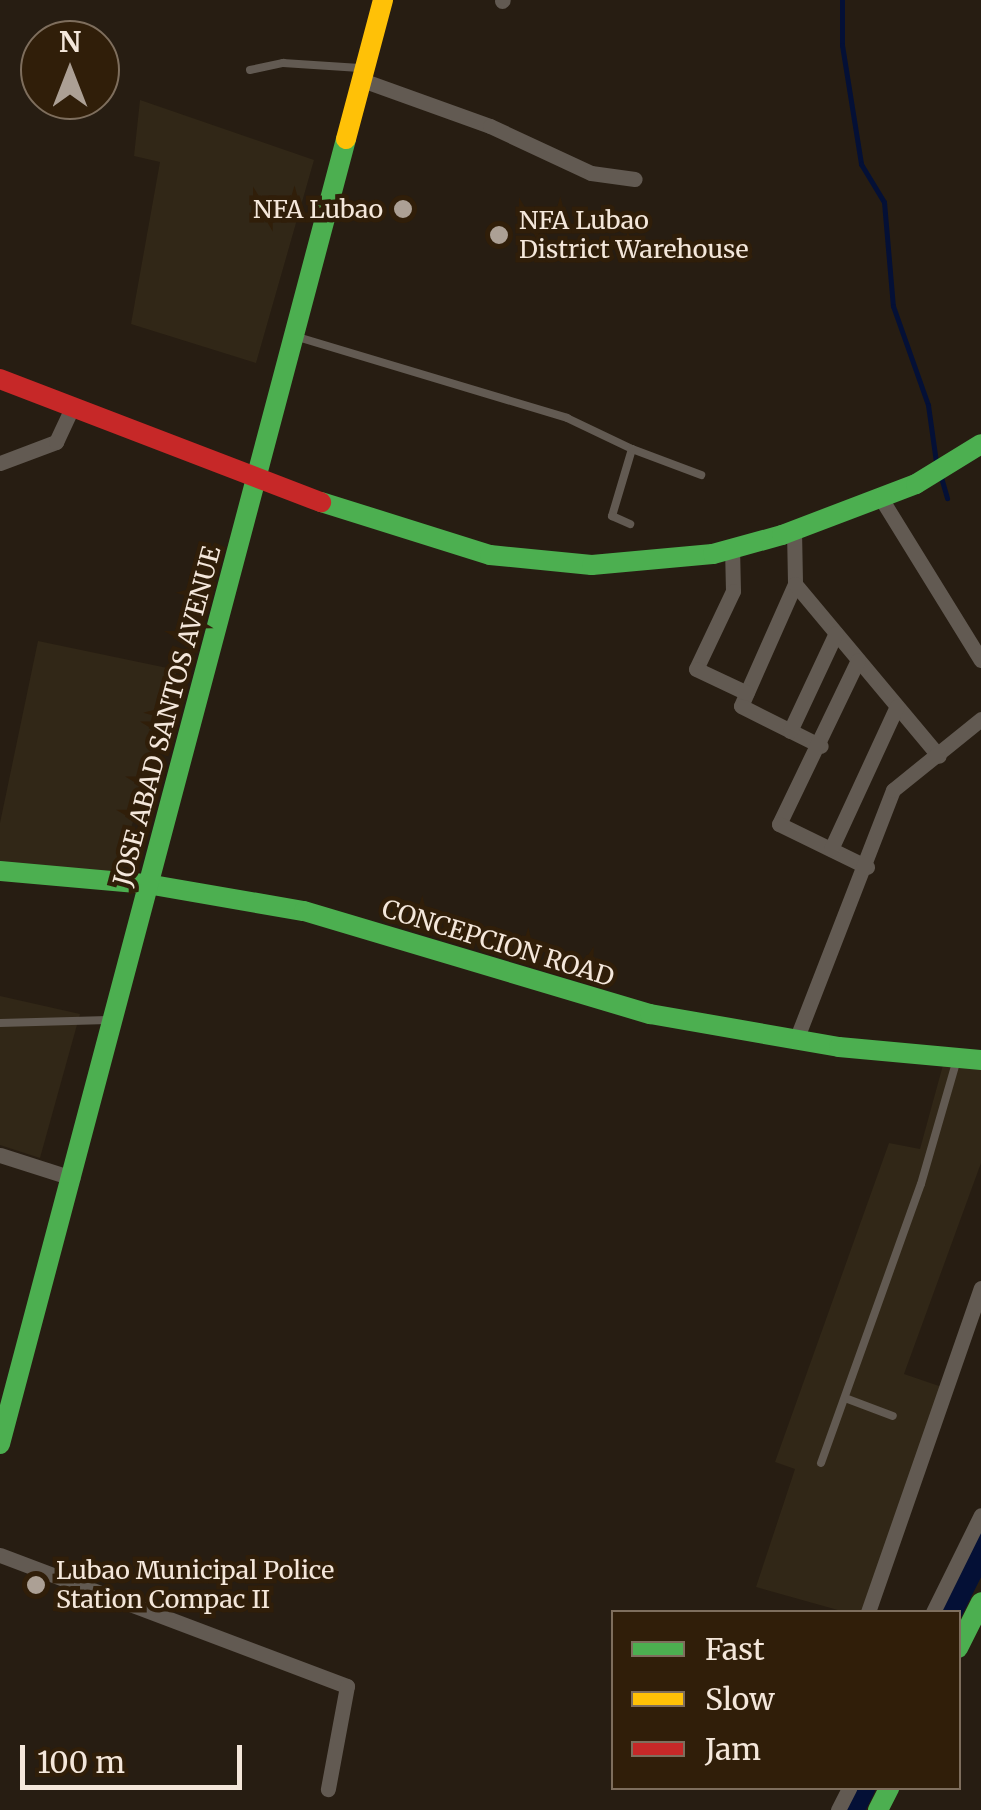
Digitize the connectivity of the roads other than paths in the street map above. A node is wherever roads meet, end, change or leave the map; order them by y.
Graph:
1 (383, 0) edge
2 (250, 70) dead end
3 (364, 74) junction
4 (635, 178) dead end
5 (294, 336) junction
6 (0, 380) edge
7 (72, 407) junction
8 (981, 444) edge
9 (632, 449) junction
10 (0, 463) edge
11 (701, 474) dead end
12 (257, 478) junction
13 (882, 500) junction
14 (630, 524) dead end
15 (794, 530) junction
16 (732, 547) junction
17 (795, 584) junction
18 (836, 633) junction
19 (858, 660) junction
20 (981, 660) edge
21 (746, 692) junction
22 (896, 706) junction
23 (981, 719) edge
24 (790, 730) junction
25 (821, 746) junction
26 (939, 756) junction
27 (831, 849) junction
28 (867, 867) junction
29 (0, 872) edge
30 (147, 884) junction
31 (112, 1020) junction
32 (0, 1023) edge
33 (796, 1040) junction
34 (958, 1059) junction
35 (981, 1060) edge
36 (0, 1155) edge
37 (72, 1178) junction
38 (981, 1288) edge
39 (845, 1398) junction
40 (893, 1416) dead end
41 (0, 1444) edge
42 (820, 1463) dead end
43 (981, 1515) edge
44 (0, 1555) edge
45 (981, 1602) edge
46 (869, 1610) edge
47 (934, 1610) edge
48 (961, 1642) edge
49 (328, 1789) dead end

1 - 3 main road, JOSE ABAD SANTOS AVENUE
2 - 3 lane
3 - 4 street
3 - 5 main road, JOSE ABAD SANTOS AVENUE
5 - 9 lane
5 - 12 main road, JOSE ABAD SANTOS AVENUE
6 - 7 main road
7 - 10 street
7 - 12 main road
8 - 13 main road
9 - 11 lane
9 - 14 lane
12 - 16 main road
12 - 30 main road, JOSE ABAD SANTOS AVENUE
13 - 15 main road
13 - 20 street
15 - 16 main road
15 - 17 street
16 - 21 street
17 - 18 street
17 - 21 street
18 - 19 street
18 - 24 street
19 - 22 street
19 - 25 street
21 - 24 street
22 - 26 street
22 - 27 street
23 - 26 street
24 - 25 street
25 - 27 street
26 - 28 street
27 - 28 street
28 - 33 street
29 - 30 main road, CONCEPCION ROAD
30 - 31 main road, JOSE ABAD SANTOS AVENUE
30 - 33 main road, CONCEPCION ROAD
31 - 32 lane
31 - 37 main road, JOSE ABAD SANTOS AVENUE
33 - 34 main road, CONCEPCION ROAD
34 - 35 main road, CONCEPCION ROAD
34 - 39 lane
36 - 37 street
37 - 41 main road, JOSE ABAD SANTOS AVENUE
38 - 46 street
39 - 40 lane
39 - 42 lane
43 - 47 street
44 - 49 street
45 - 48 main road

